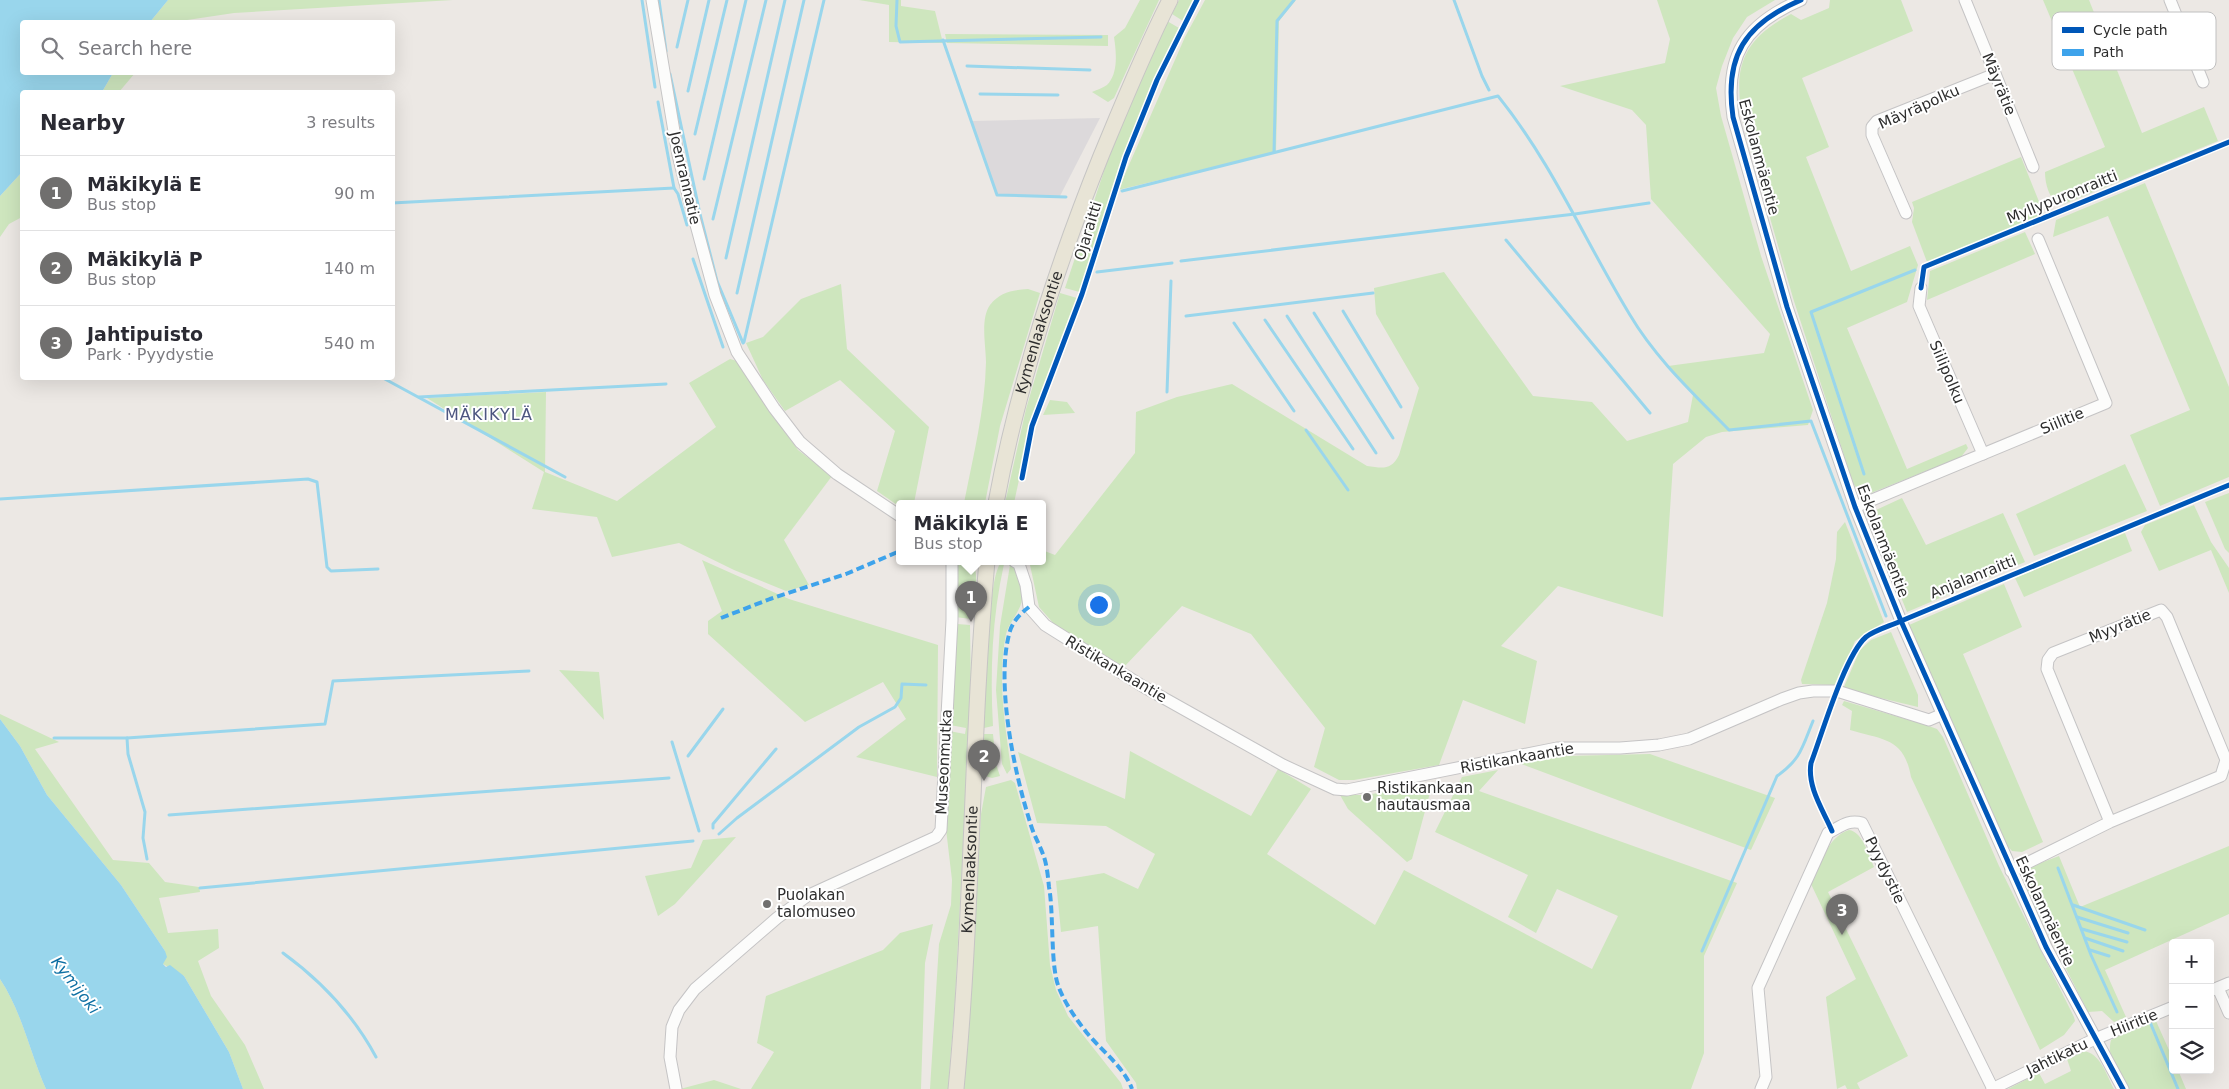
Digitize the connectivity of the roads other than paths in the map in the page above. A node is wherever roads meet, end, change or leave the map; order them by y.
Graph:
1 (652, 0) edge
2 (1170, 0) edge
3 (1801, 0) edge
4 (1965, 0) edge
5 (2170, 0) edge
6 (2175, 12) edge
7 (2199, 70) edge
8 (1995, 74) junction
9 (2204, 82) dead end
10 (2033, 167) dead end
11 (1906, 213) dead end
12 (2038, 239) dead end
13 (1921, 288) dead end
14 (1983, 454) junction
15 (997, 500) edge
16 (1855, 507) junction
17 (896, 513) edge
18 (952, 565) edge
19 (988, 565) edge
20 (1019, 565) edge
21 (1943, 714) junction
22 (2110, 822) junction
23 (2011, 871) junction
24 (2219, 988) edge
25 (2169, 1008) edge
26 (2229, 1013) edge
27 (2095, 1039) junction
28 (676, 1089) edge
29 (956, 1089) edge
30 (1761, 1089) edge
31 (1992, 1089) edge
32 (2122, 1089) edge

1 - 17 street, Joenrannatie
2 - 15 main road, Kymenlaaksontie
3 - 16 street, Eskolanmäentie
4 - 8 street, Mäyrätie
5 - 6 street
7 - 9 street
8 - 10 street, Mäyrätie
8 - 11 street, Mäyräpolku
12 - 14 street, Siilitie
13 - 14 street, Siilipolku
14 - 16 street, Siilitie
16 - 21 street, Eskolanmäentie
18 - 28 street, Museonmutka
19 - 29 main road, Kymenlaaksontie
20 - 21 street, Ristikankaantie
21 - 23 street, Eskolanmäentie
22 - 22 street, Myyrätie
22 - 23 street, Myyrätie
23 - 27 street, Eskolanmäentie
24 - 26 street
25 - 27 street, Hiiritie
27 - 31 street, Jahtikatu
27 - 32 street, Eskolanmäentie
30 - 31 street, Pyydystie

